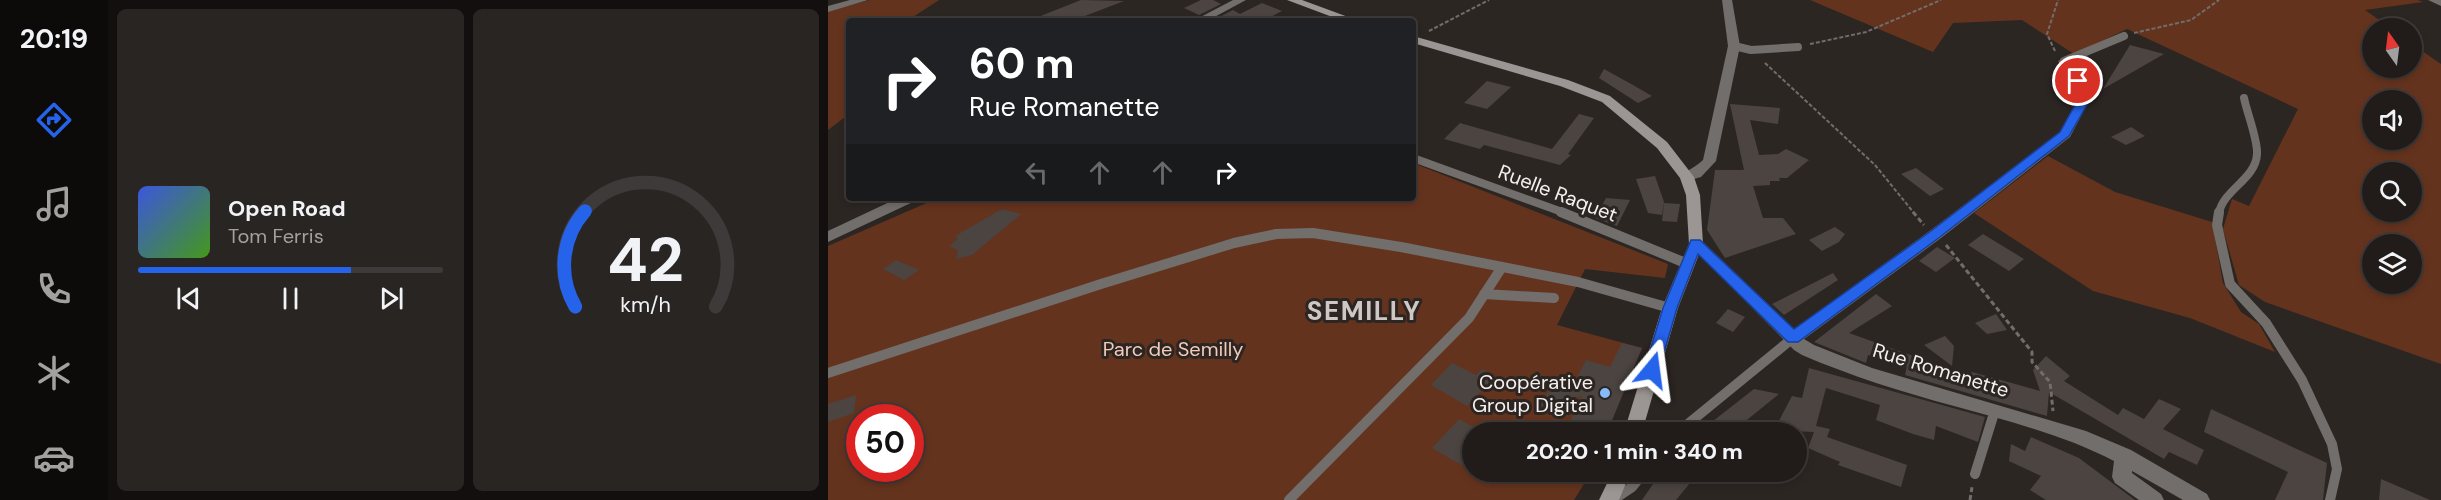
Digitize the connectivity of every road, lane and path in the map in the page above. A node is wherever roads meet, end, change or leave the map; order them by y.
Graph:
1 (863, 0) edge
2 (1241, 0) edge
3 (1292, 0) edge
4 (1489, 0) edge
5 (1727, 0) edge
6 (1941, 0) edge
7 (2058, 0) edge
8 (2219, 0) edge
9 (2433, 0) edge
10 (2441, 3) edge
11 (828, 9) edge
12 (1204, 18) edge
13 (1345, 18) edge
14 (2124, 36) joint
15 (1416, 37) edge
16 (1416, 40) edge
17 (1734, 46) junction
18 (1798, 47) joint
19 (1751, 50) junction
20 (2064, 61) junction
21 (2244, 98) dead end
22 (1416, 159) edge
23 (1687, 177) junction
24 (904, 201) edge
25 (1936, 234) junction
26 (828, 237) edge
27 (1696, 244) junction
28 (1688, 264) junction
29 (1502, 267) junction
30 (1484, 294) junction
31 (1554, 298) dead end
32 (1670, 308) junction
33 (1793, 338) junction
34 (828, 373) edge
35 (1995, 410) junction
36 (1637, 422) edge
37 (1690, 422) edge
38 (2062, 430) junction
39 (2124, 456) junction
40 (1975, 474) dead end
41 (1618, 482) edge
42 (1636, 482) edge
43 (1289, 500) edge
44 (1611, 500) edge
45 (2154, 500) edge
46 (2200, 500) edge
47 (2330, 500) edge

1 - 11 street
2 - 12 street
3 - 13 main road
4 - 15 path
5 - 17 street
6 - 18 path
7 - 20 path
8 - 14 path
9 - 10 street
14 - 20 lane
16 - 23 main road
17 - 19 lane
17 - 23 street
18 - 19 lane
19 - 25 path
20 - 25 street
21 - 47 lane
22 - 28 lane, Ruelle Raquet
23 - 27 main road
24 - 26 street
25 - 33 street
25 - 38 path
27 - 28 main road
27 - 33 street, Rue Romanette
28 - 32 main road
29 - 30 lane
29 - 32 lane
29 - 34 lane
30 - 31 lane
30 - 43 lane
32 - 36 main road
33 - 35 street, Rue Romanette
33 - 37 lane
35 - 38 street, Rue Romanette
35 - 40 lane
38 - 39 street, Rue Romanette
39 - 45 street
39 - 46 street, Rue Romanette
41 - 44 main road
42 - 44 lane

